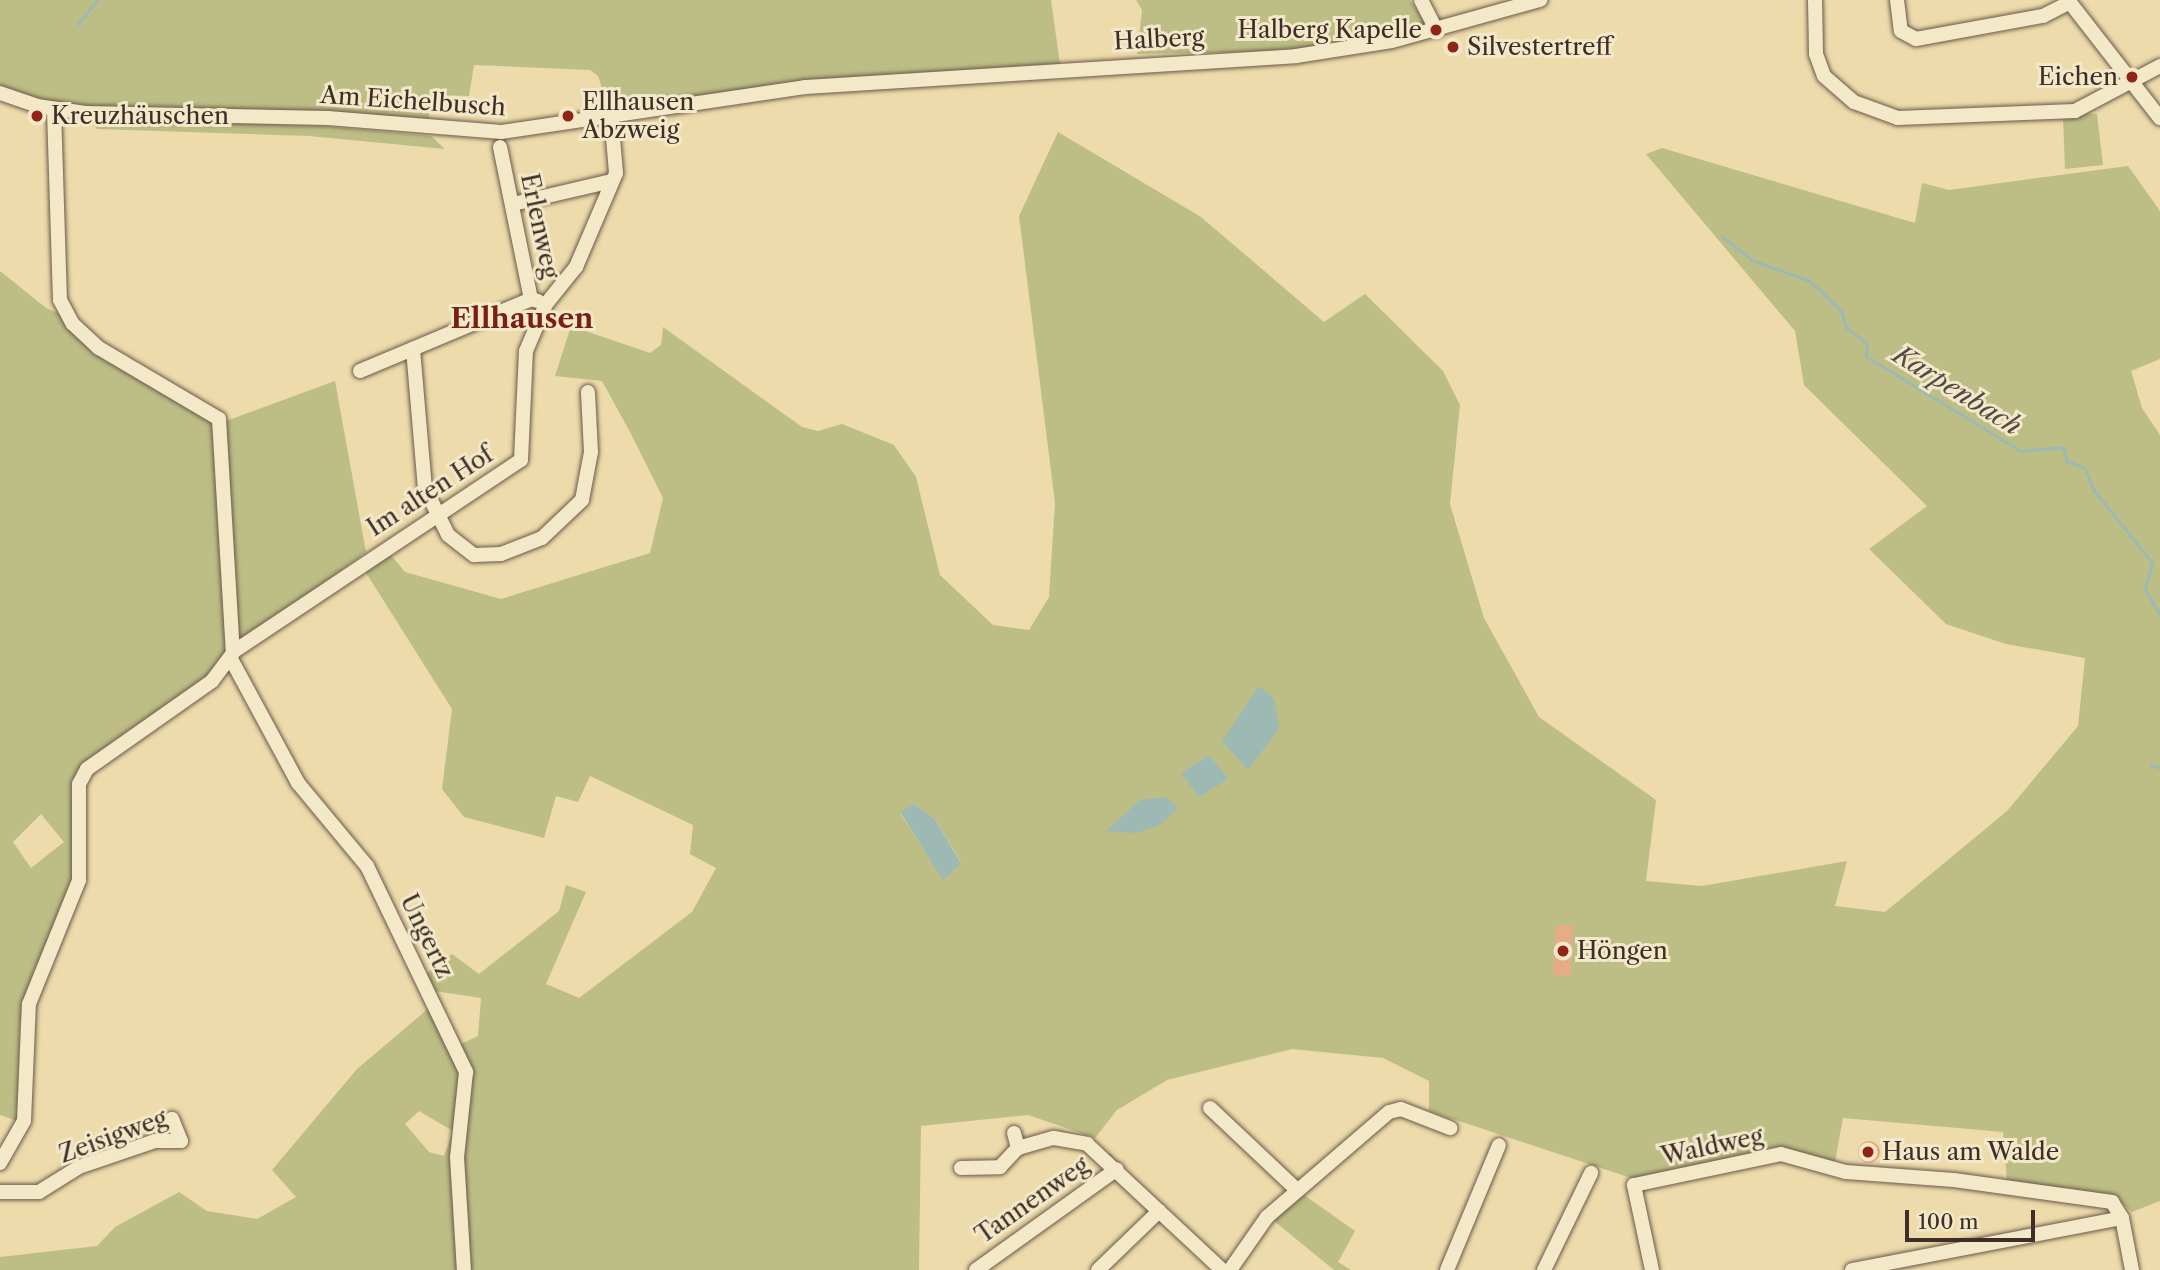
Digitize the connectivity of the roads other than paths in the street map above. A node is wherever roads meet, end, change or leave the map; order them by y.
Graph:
1 (1422, 0) edge
2 (1540, 0) edge
3 (1815, 0) edge
4 (1897, 0) edge
5 (2069, 1) edge
6 (1436, 30) junction
7 (2160, 66) edge
8 (1058, 68) joint
9 (2129, 80) junction
10 (0, 93) edge
11 (54, 110) junction
12 (611, 115) junction
13 (2160, 118) edge
14 (500, 147) dead end
15 (612, 181) junction
16 (513, 204) junction
17 (531, 299) junction
18 (546, 304) junction
19 (413, 349) junction
20 (360, 371) dead end
21 (588, 392) dead end
22 (437, 518) junction
23 (232, 656) junction
24 (1210, 1108) dead end
25 (172, 1119) dead end
26 (1450, 1128) dead end
27 (1014, 1133) dead end
28 (1499, 1145) dead end
29 (1018, 1148) junction
30 (0, 1163) edge
31 (961, 1168) dead end
32 (1117, 1169) junction
33 (1591, 1173) dead end
34 (1297, 1190) junction
35 (0, 1192) edge
36 (1159, 1211) junction
37 (2123, 1219) junction
38 (464, 1270) edge
39 (976, 1270) edge
40 (1098, 1270) edge
41 (1222, 1270) edge
42 (1230, 1270) edge
43 (1447, 1270) edge
44 (1544, 1270) edge
45 (1652, 1270) edge
46 (1852, 1270) edge
47 (2132, 1270) edge

1 - 6 street
2 - 6 street, Halberg
3 - 9 street
4 - 5 street
5 - 9 street
6 - 8 street, Halberg
7 - 9 street
8 - 12 street, Am Eichelbusch
9 - 13 street
10 - 11 street
11 - 12 street, Am Eichelbusch
11 - 23 street
12 - 15 street, Im alten Hof
14 - 16 street, Erlenweg
15 - 16 street
15 - 18 street, Im alten Hof
16 - 17 street, Erlenweg
17 - 18 street, Erlenweg
17 - 19 street
18 - 22 street, Im alten Hof
19 - 20 street
19 - 22 street
21 - 22 street
22 - 23 street, Im alten Hof
23 - 30 street, Im alten Hof
23 - 38 street, Ungertz
24 - 34 street
25 - 35 street, Zeisigweg
26 - 34 street
27 - 29 street
28 - 43 street
29 - 31 street
29 - 32 street
32 - 36 street
32 - 39 street, Tannenweg
33 - 44 street
34 - 42 street
36 - 40 street
36 - 41 street
37 - 45 street, Waldweg
37 - 46 street
37 - 47 street

